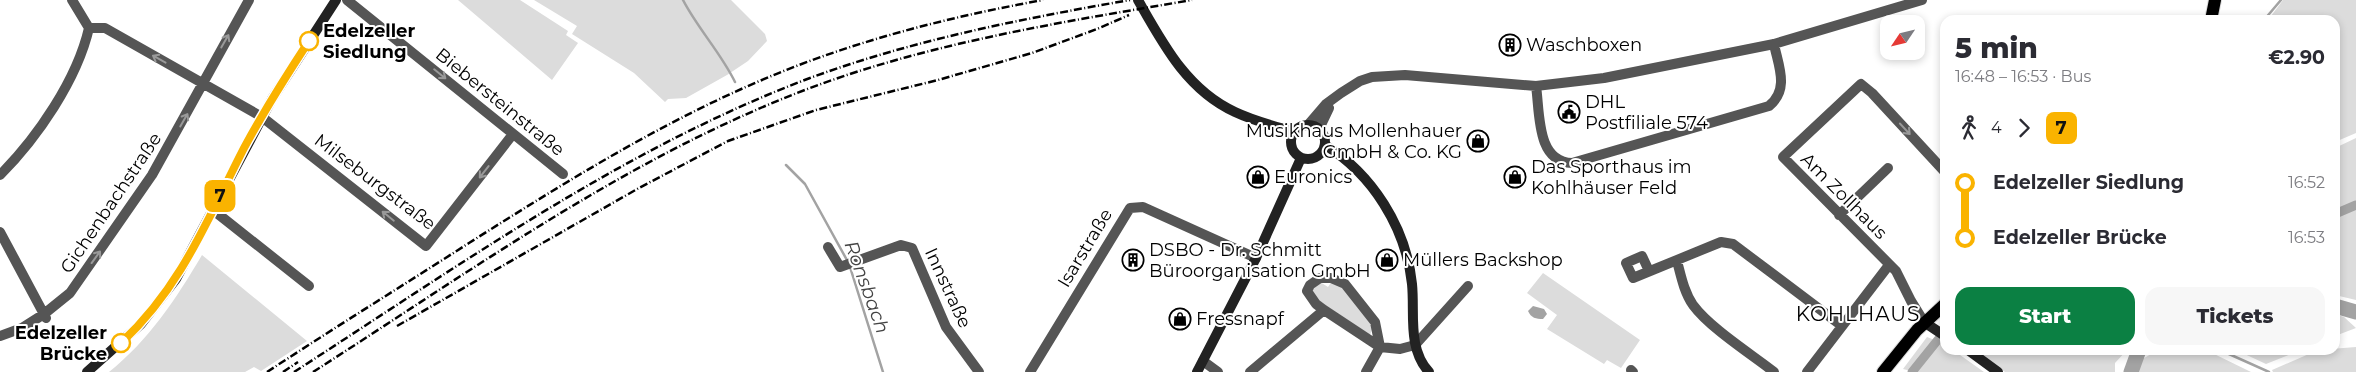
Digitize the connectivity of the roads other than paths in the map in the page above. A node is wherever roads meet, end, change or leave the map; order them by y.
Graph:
1 (72, 0) edge
2 (249, 0) edge
3 (336, 0) edge
4 (347, 0) edge
5 (1138, 0) edge
6 (1922, 0) edge
7 (2215, 0) edge
8 (2212, 15) edge
9 (89, 28) junction
10 (1774, 44) junction
11 (202, 83) junction
12 (1536, 86) junction
13 (1333, 100) junction
14 (262, 116) junction
15 (1308, 125) junction
16 (1319, 129) junction
17 (1294, 132) junction
18 (514, 134) junction
19 (1324, 145) junction
20 (1301, 158) junction
21 (1940, 167) edge
22 (1888, 168) dead end
23 (563, 174) dead end
24 (0, 175) edge
25 (213, 210) junction
26 (1839, 215) junction
27 (0, 232) edge
28 (828, 247) dead end
29 (1256, 258) junction
30 (1677, 261) junction
31 (1889, 265) junction
32 (1649, 271) dead end
33 (309, 286) dead end
34 (1468, 286) dead end
35 (1324, 310) junction
36 (1940, 311) edge
37 (45, 316) junction
38 (1842, 326) junction
39 (1929, 326) junction
40 (1940, 333) edge
41 (0, 336) edge
42 (1415, 345) junction
43 (1380, 347) junction
44 (1975, 355) edge
45 (1203, 361) junction
46 (87, 372) edge
47 (979, 372) edge
48 (1030, 372) edge
49 (1197, 372) edge
50 (1218, 372) edge
51 (1250, 372) edge
52 (1366, 372) edge
53 (1429, 372) edge
54 (1774, 372) edge
55 (1807, 372) edge
56 (1884, 372) edge
57 (1998, 372) edge

1 - 9 street
11 -> 2 street, Gichenbachstraße
3 - 14 main road
4 -> 18 street, Biebersteinstraße
5 - 17 main road
6 - 10 street
7 - 8 main road
11 -> 9 street
9 - 24 street
10 - 12 street
10 - 12 street
11 - 14 street
37 -> 11 street, Gichenbachstraße
12 - 13 street
13 - 15 street
13 - 16 street
18 -> 14 street, Milseburgstraße
14 - 25 main road
15 - 16 main road
15 - 17 main road
16 - 19 main road
17 - 20 main road
18 - 23 street, Biebersteinstraße
19 - 20 main road
19 - 42 main road
20 - 29 main road
26 -> 21 street, Am Zollhaus
22 - 26 street
25 - 33 street
25 - 46 main road
26 - 31 street, Am Zollhaus
27 - 37 street
28 - 47 street, Innstraße
29 - 45 main road
29 - 48 street, Isarstraße
30 - 32 street
30 - 38 street
30 - 54 street
31 - 38 street
31 - 39 street, Am Zollhaus
34 - 42 street
35 - 43 street
35 - 43 street
35 - 51 street
36 - 39 main road
37 - 41 street, Gichenbachstraße
38 - 55 street
39 - 40 main road
39 - 56 main road
42 - 43 street
42 - 53 main road
43 - 52 street
44 - 57 main road
45 - 49 main road
45 - 50 street

